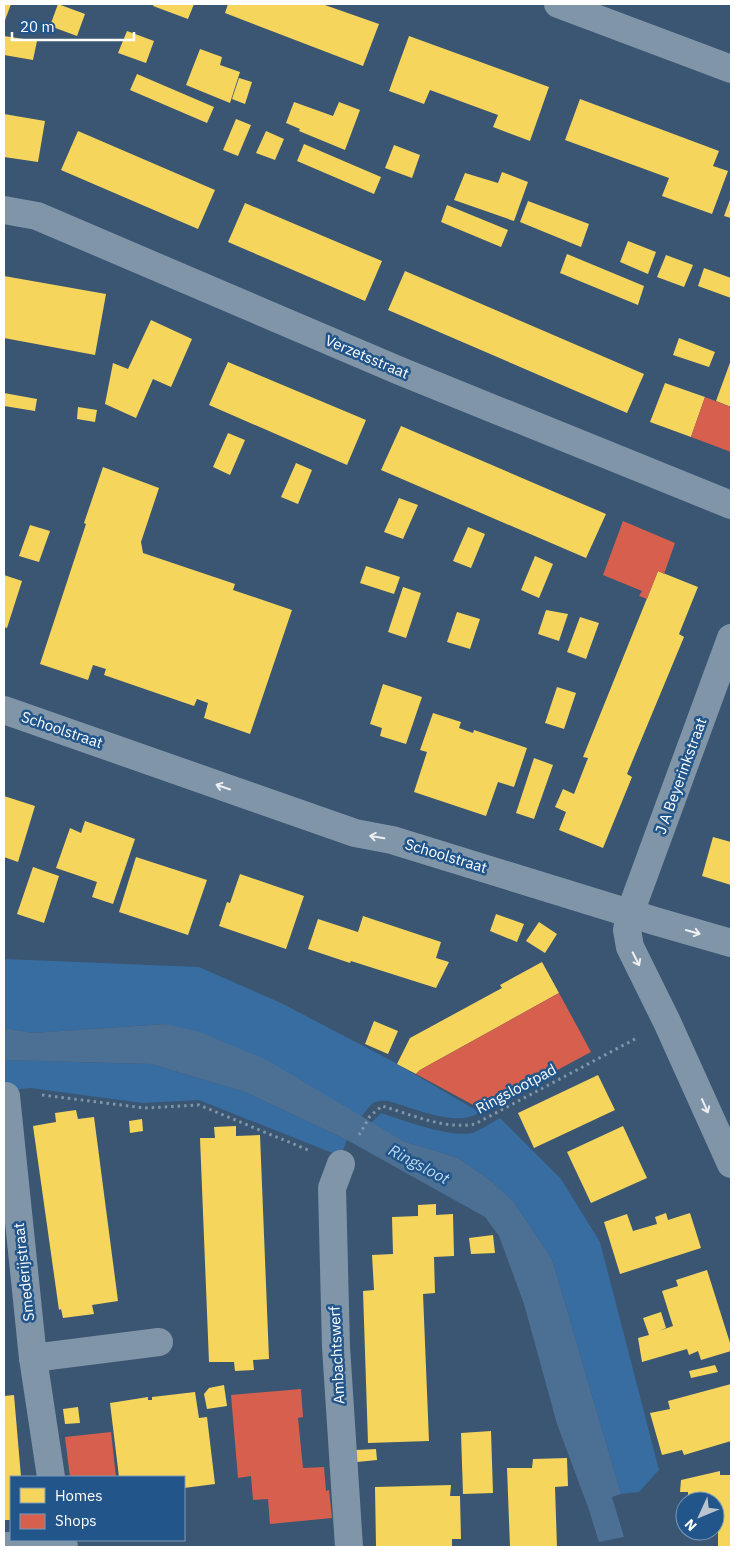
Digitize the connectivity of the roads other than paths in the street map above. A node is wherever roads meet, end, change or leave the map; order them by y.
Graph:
1 (558, 4) edge
2 (731, 69) edge
3 (4, 210) edge
4 (731, 505) edge
5 (731, 638) edge
6 (4, 710) edge
7 (630, 913) junction
8 (731, 943) edge
9 (6, 1096) road end
10 (341, 1164) road end
11 (731, 1164) edge
12 (159, 1342) dead end
13 (33, 1358) junction
14 (51, 1476) edge
15 (4, 1546) edge
16 (63, 1547) edge
17 (349, 1547) edge

1 - 2 street
3 - 4 street, Verzetsstraat
5 - 7 street, J A Beyerinkstraat
7 -> 6 street, Schoolstraat
7 -> 8 street, Schoolstraat
7 -> 11 street
9 - 13 street, Smederijstraat
10 - 17 street, Ambachtswerf
12 - 13 street
13 - 14 street, Smederijstraat
15 - 16 street

